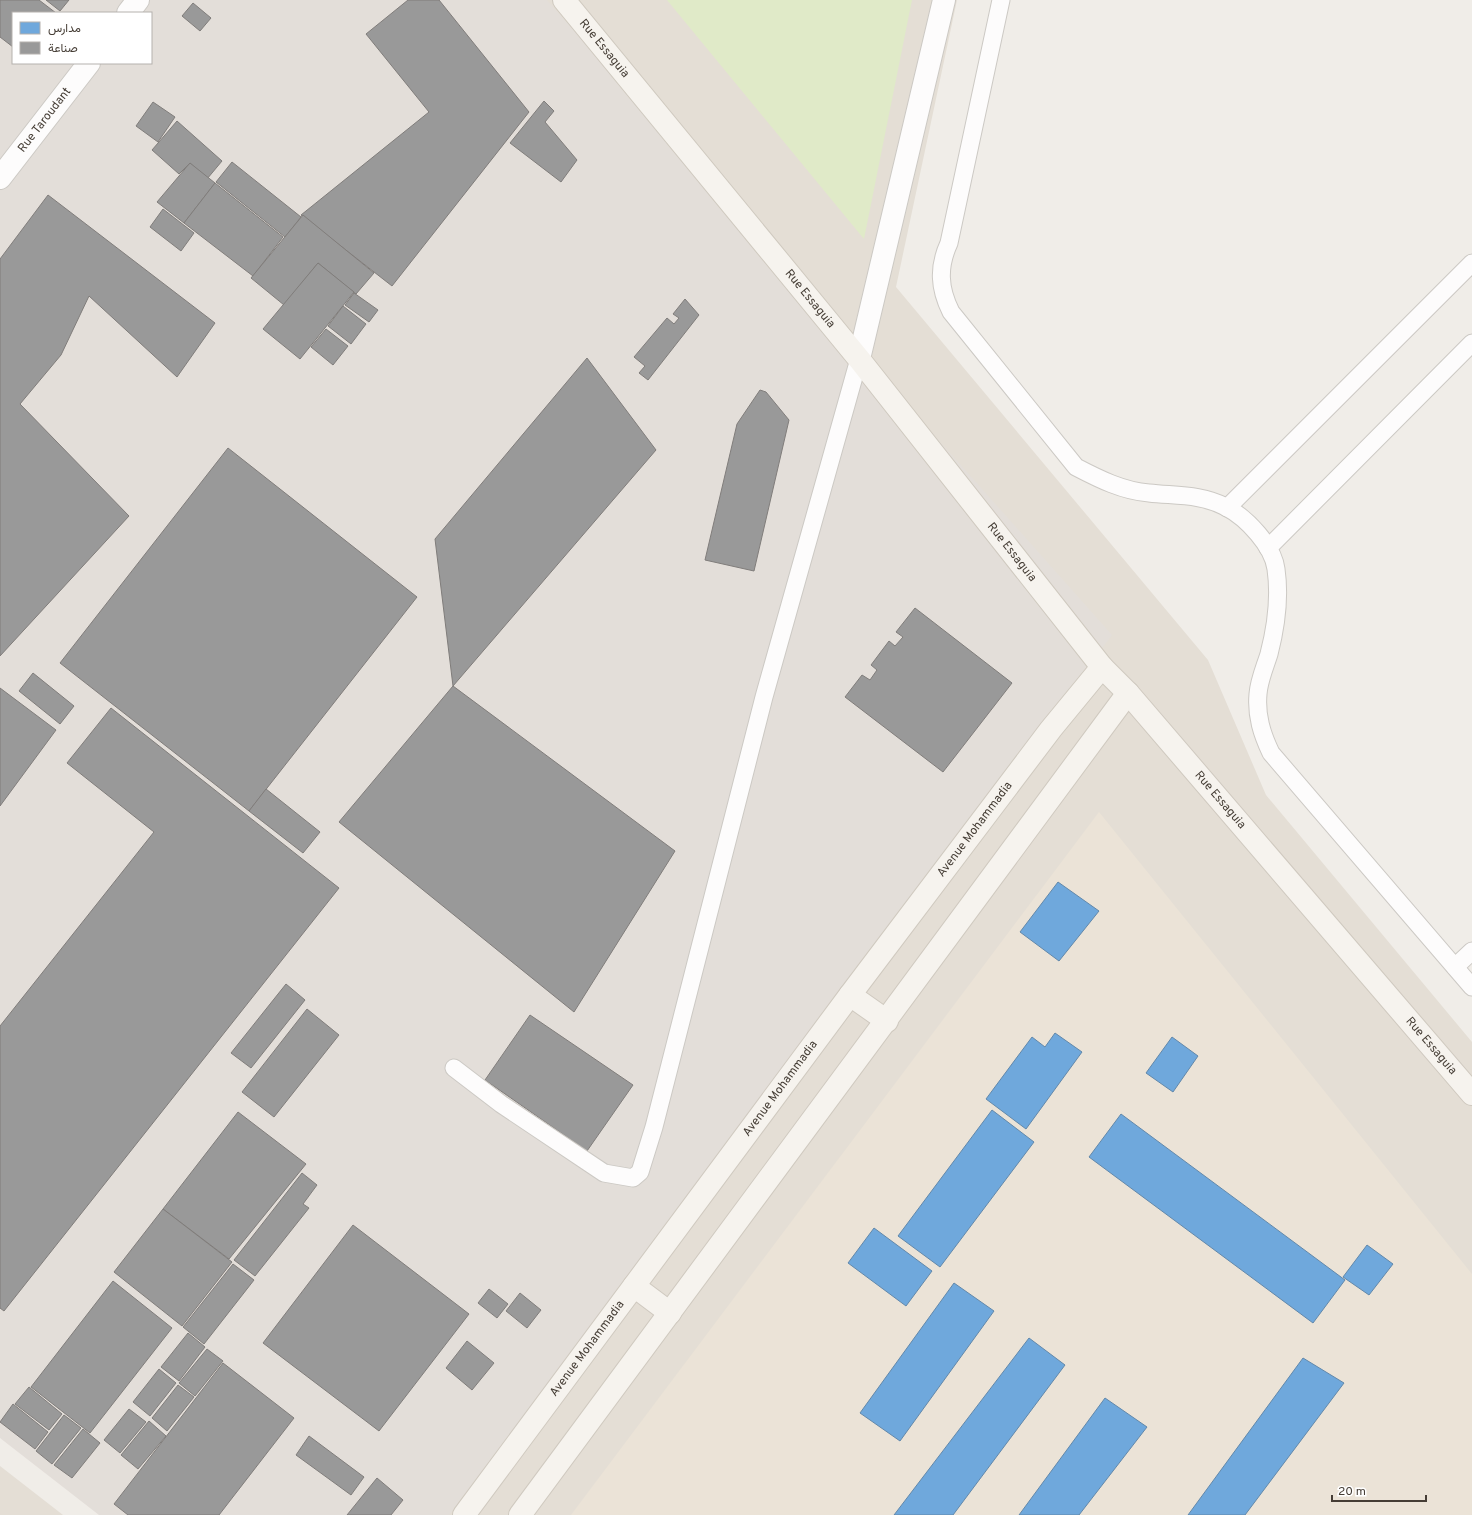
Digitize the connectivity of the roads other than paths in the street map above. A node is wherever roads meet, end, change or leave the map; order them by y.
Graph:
1 (138, 0) edge
2 (564, 0) edge
3 (944, 0) edge
4 (1001, 0) edge
5 (129, 12) edge
6 (88, 64) edge
7 (0, 178) edge
8 (1472, 263) edge
9 (1472, 343) edge
10 (859, 358) junction
11 (1227, 508) junction
12 (1268, 548) junction
13 (1102, 667) junction
14 (1128, 693) junction
15 (1472, 950) edge
16 (1455, 967) junction
17 (1472, 987) edge
18 (850, 995) junction
19 (887, 1021) junction
20 (454, 1068) dead end
21 (1472, 1094) edge
22 (634, 1286) junction
23 (670, 1313) junction
24 (464, 1515) edge
25 (520, 1515) edge

1 - 5 street
2 - 10 street, Rue Essaguia
3 - 10 street
4 - 11 lane
6 - 7 street, Rue Taroudant
8 - 11 lane
9 - 12 lane
10 - 13 street, Rue Essaguia
10 - 20 lane
11 - 12 lane
12 - 16 lane
13 - 14 street, Rue Essaguia
13 - 18 street, Avenue Mohammadia
14 - 19 street
14 - 21 street, Rue Essaguia
15 - 16 lane
16 - 17 lane
18 - 19 street
18 - 22 street, Avenue Mohammadia
19 - 23 street
22 - 23 street
22 - 24 street, Avenue Mohammadia
23 - 25 street

